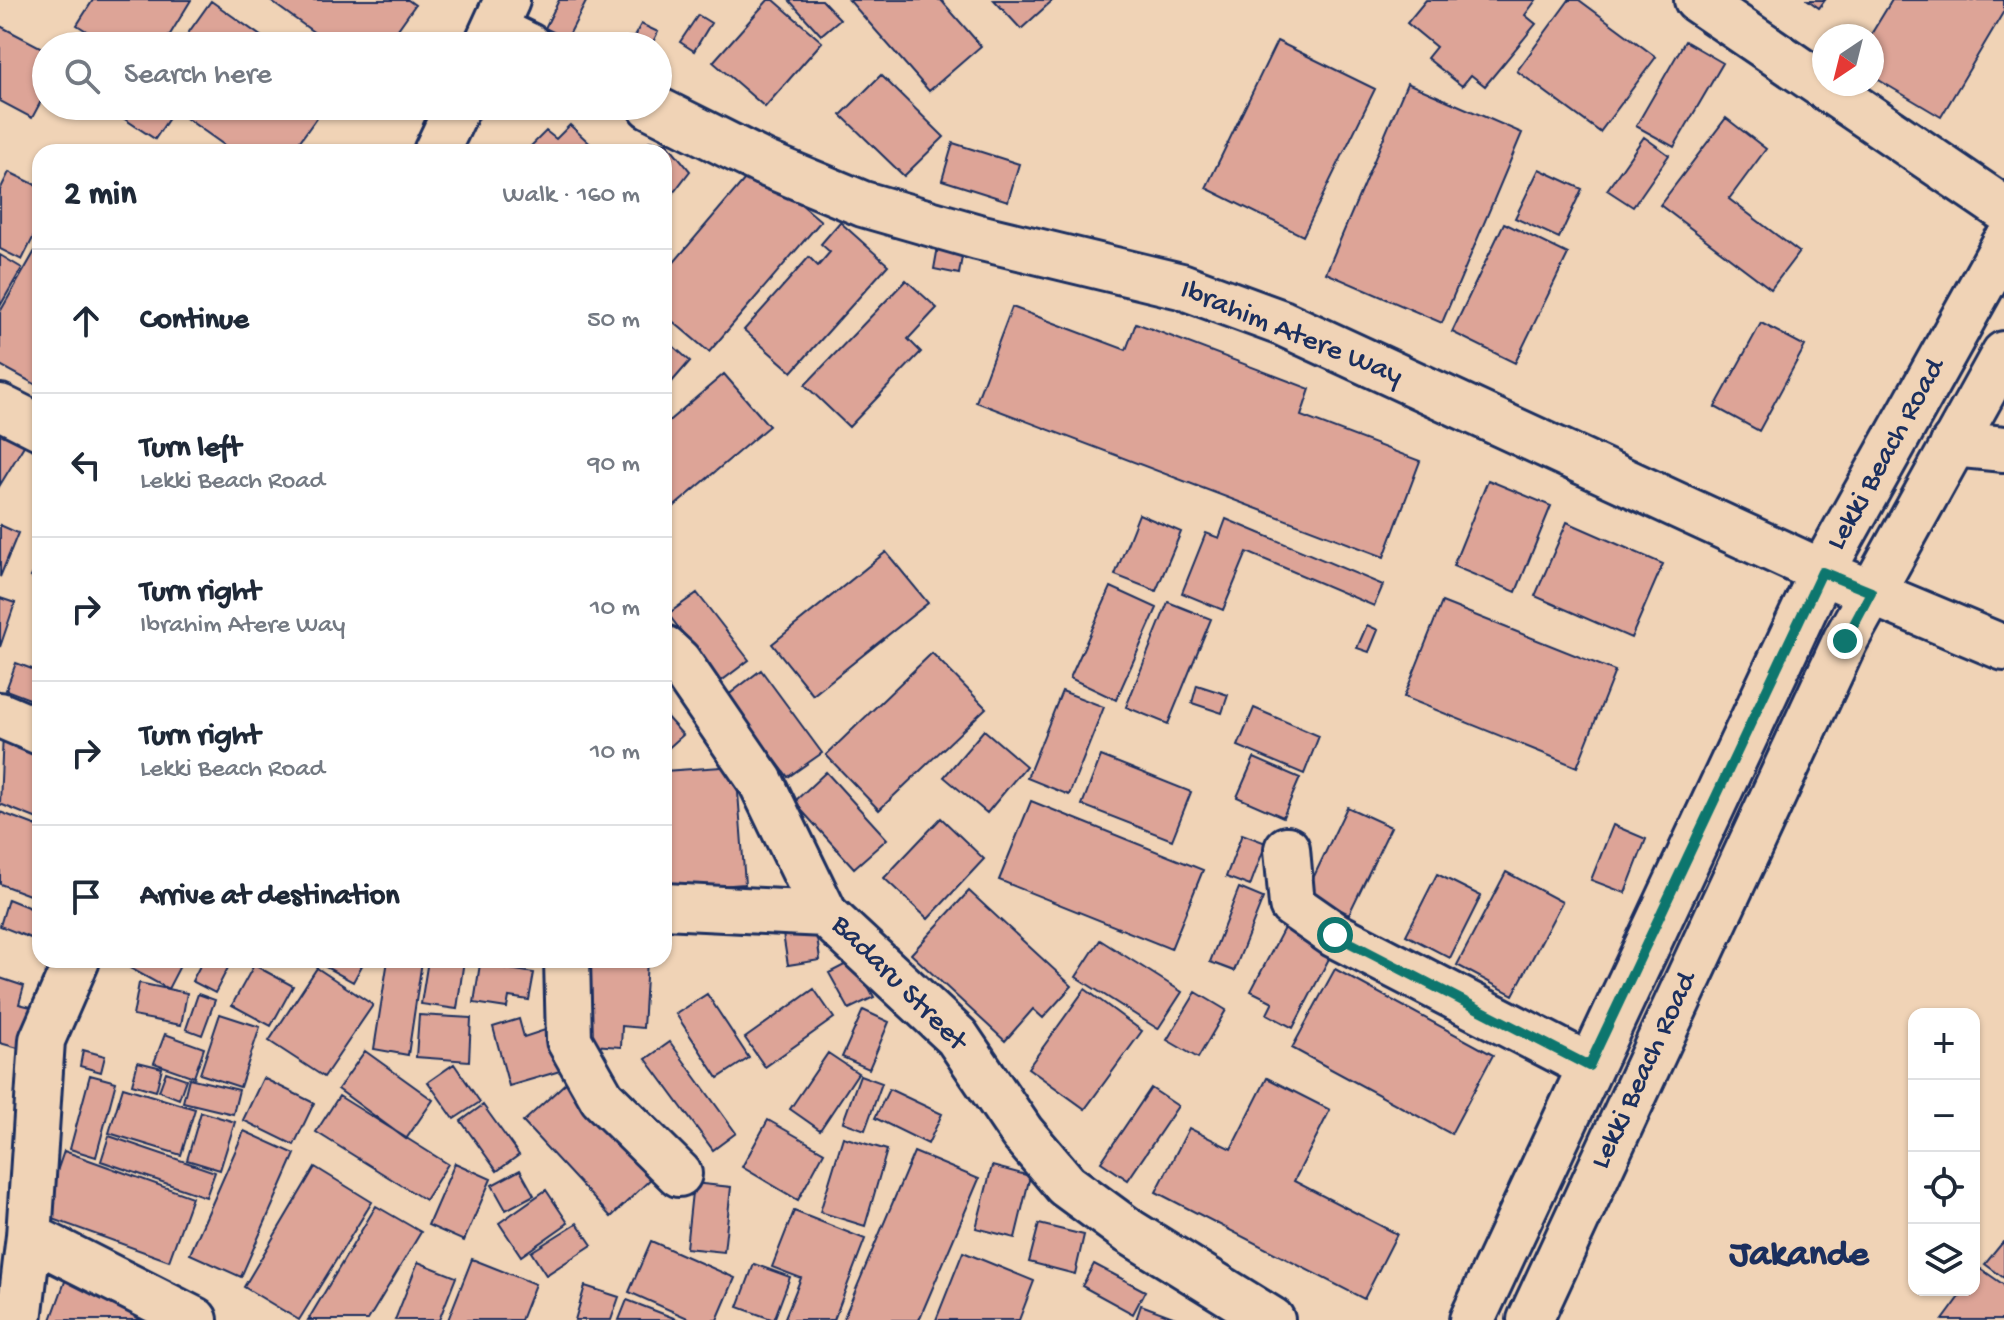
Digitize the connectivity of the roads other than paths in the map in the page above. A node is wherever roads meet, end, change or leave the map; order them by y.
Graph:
1 (1697, 0) edge
2 (672, 117) edge
3 (451, 120) edge
4 (440, 144) edge
5 (2004, 209) edge
6 (2004, 245) edge
7 (2004, 354) edge
8 (0, 407) edge
9 (32, 423) edge
10 (1953, 444) junction
11 (2004, 449) edge
12 (1822, 572) junction
13 (1871, 592) junction
14 (2004, 648) edge
15 (672, 655) edge
16 (0, 715) edge
17 (32, 729) edge
18 (1287, 849) dead end
19 (672, 906) edge
20 (825, 914) junction
21 (74, 968) edge
22 (567, 968) edge
23 (1589, 1066) junction
24 (679, 1174) dead end
25 (29, 1236) junction
26 (19, 1320) edge
27 (195, 1320) edge
28 (1272, 1320) edge
29 (1472, 1320) edge
30 (1530, 1320) edge

1 - 5 street
2 - 12 street, Ibrahim Atere Way
3 - 4 street
6 - 12 street, Lekki Beach Road
7 - 10 street, Lekki Beach Road
8 - 9 street
10 - 11 street
10 - 13 street, Lekki Beach Road
12 - 13 street, Ibrahim Atere Way
12 - 23 street, Lekki Beach Road
13 - 14 street, Ibrahim Atere Way
13 - 30 street, Lekki Beach Road
15 - 20 street, Badaru Street
16 - 17 street
18 - 23 street
19 - 20 street
20 - 28 street, Badaru Street
21 - 25 street
22 - 24 street
23 - 29 street, Lekki Beach Road
25 - 26 street
25 - 27 street

